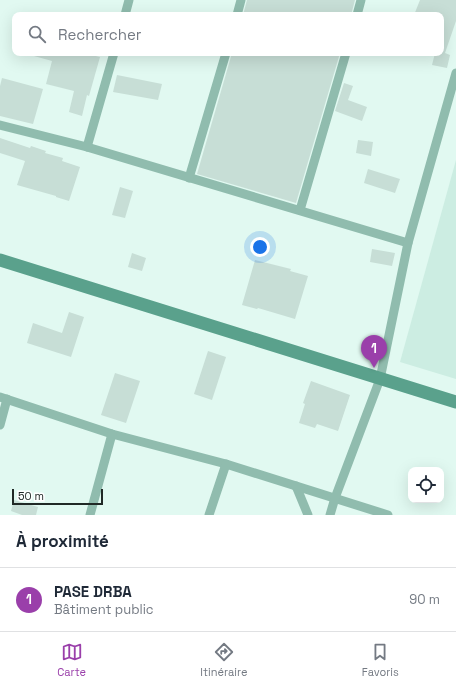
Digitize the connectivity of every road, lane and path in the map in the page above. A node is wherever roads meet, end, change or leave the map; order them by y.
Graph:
1 (129, 0) edge
2 (241, 0) edge
3 (362, 0) edge
4 (126, 12) edge
5 (237, 12) edge
6 (358, 12) edge
7 (113, 56) edge
8 (225, 56) edge
9 (345, 56) edge
10 (456, 72) edge
11 (0, 125) edge
12 (87, 148) junction
13 (189, 178) junction
14 (300, 210) junction
15 (408, 243) junction
16 (0, 260) edge
17 (380, 379) junction
18 (4, 398) edge
19 (456, 402) edge
20 (0, 425) edge
21 (112, 434) junction
22 (226, 464) junction
23 (296, 486) junction
24 (335, 498) junction
25 (90, 515) edge
26 (209, 515) edge
27 (308, 515) edge
28 (330, 515) edge
29 (388, 515) edge

1 - 4 street
2 - 5 street
3 - 6 street
7 - 12 street
8 - 13 street
9 - 14 street
10 - 15 street
11 - 12 street
12 - 13 street
13 - 14 street
14 - 15 street
15 - 17 street
16 - 17 street
17 - 19 street
17 - 24 street
18 - 20 street
18 - 21 street
21 - 22 street
21 - 25 street
22 - 23 street
22 - 26 street
23 - 24 street
23 - 27 street
24 - 28 street
24 - 29 street

